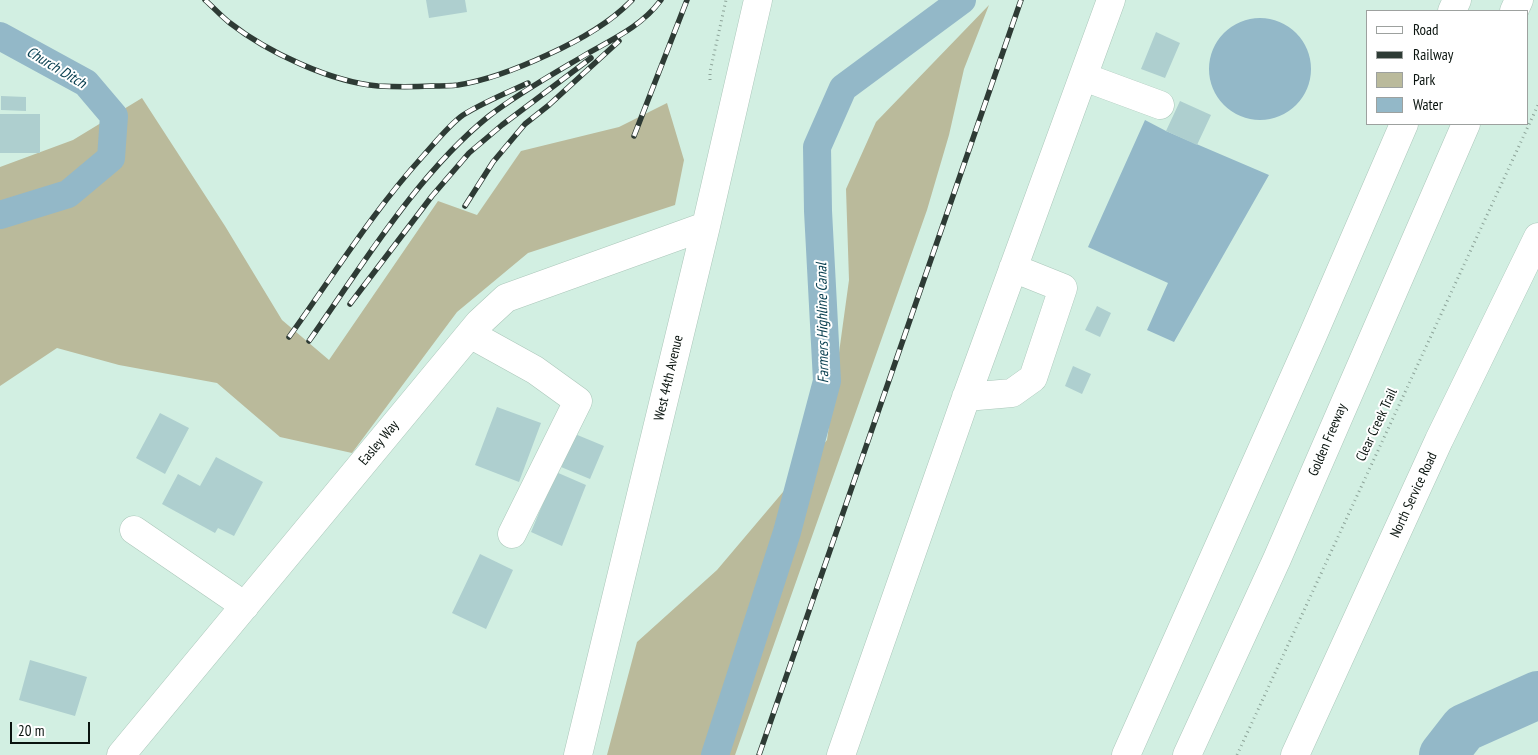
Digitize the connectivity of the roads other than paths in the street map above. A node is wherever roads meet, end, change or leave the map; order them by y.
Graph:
1 (758, 0) edge
2 (1111, 0) edge
3 (1084, 77) junction
4 (1160, 105) dead end
5 (1404, 125) edge
6 (1466, 125) edge
7 (706, 226) junction
8 (1538, 237) edge
9 (1014, 268) junction
10 (470, 334) junction
11 (966, 396) junction
12 (134, 530) dead end
13 (512, 534) dead end
14 (245, 606) junction
15 (121, 755) edge
16 (578, 755) edge
17 (841, 755) edge
18 (1126, 755) edge
19 (1187, 755) edge
20 (1295, 755) edge

1 - 7 main road, West 44th Avenue
2 - 3 main road
3 - 4 main road
3 - 9 main road
5 - 18 main road
6 - 19 main road, Golden Freeway
7 - 10 main road, Easley Way
7 - 16 main road, West 44th Avenue
8 - 20 main road, North Service Road
9 - 11 main road
9 - 11 main road
10 - 13 main road
10 - 14 main road, Easley Way
11 - 17 main road
12 - 14 main road
14 - 15 main road, Easley Way

